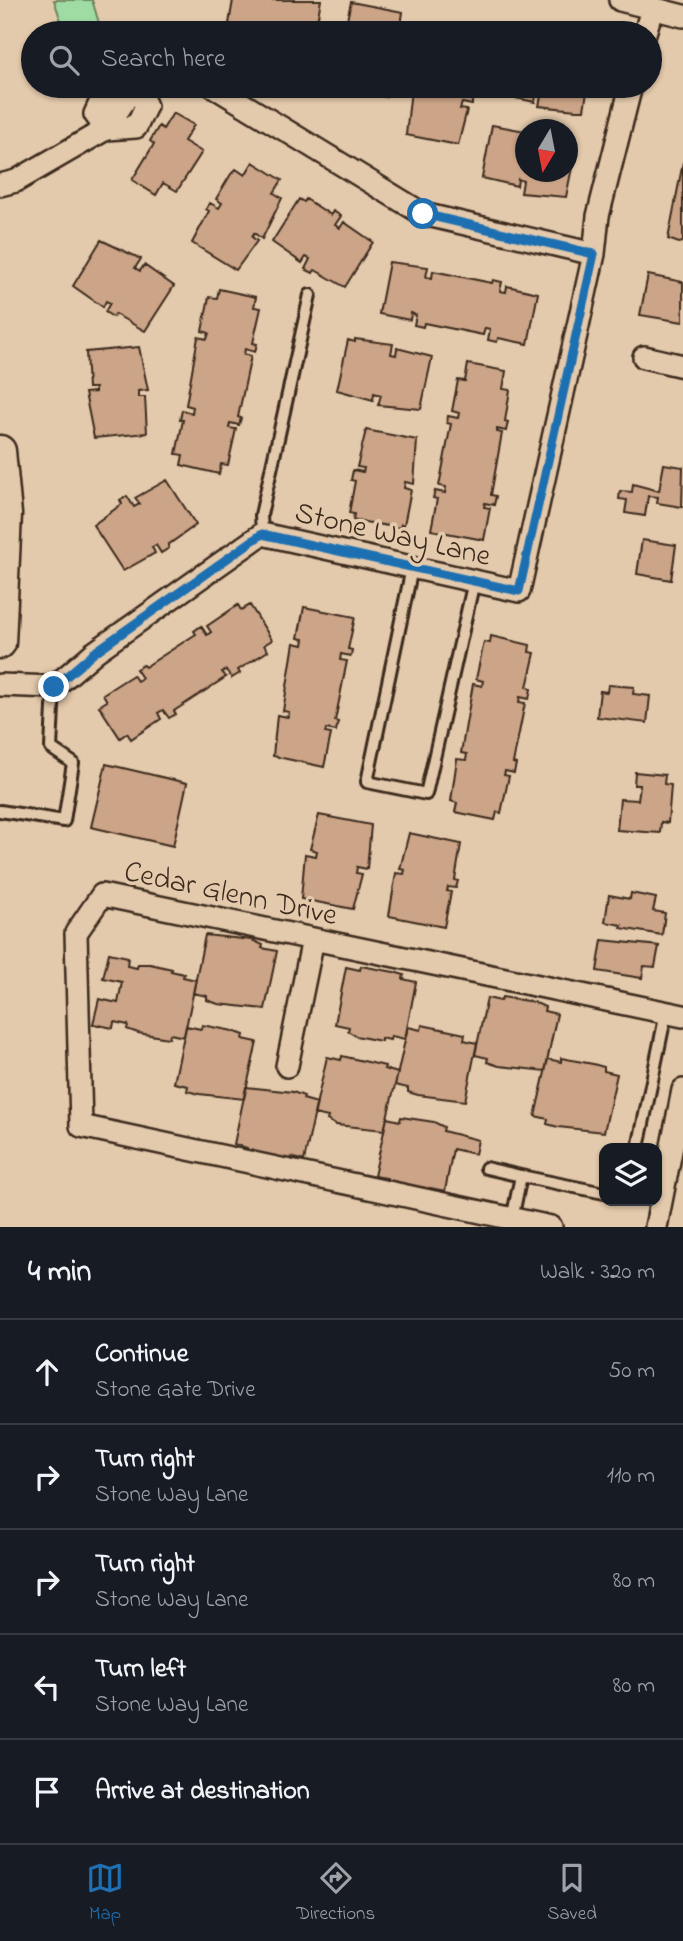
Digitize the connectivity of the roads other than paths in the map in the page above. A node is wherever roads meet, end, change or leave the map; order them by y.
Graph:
1 (620, 0) edge
2 (652, 9) junction
3 (683, 16) edge
4 (648, 21) edge
5 (102, 98) edge
6 (142, 98) edge
7 (233, 98) edge
8 (628, 98) edge
9 (106, 129) junction
10 (0, 185) edge
11 (594, 254) junction
12 (310, 295) dead end
13 (644, 357) dead end
14 (683, 366) edge
15 (0, 451) edge
16 (262, 534) junction
17 (412, 568) junction
18 (474, 581) junction
19 (0, 643) edge
20 (0, 685) edge
21 (54, 687) junction
22 (0, 811) edge
23 (313, 939) junction
24 (674, 1015) edge
25 (287, 1066) dead end
26 (683, 1090) edge
27 (639, 1143) edge
28 (486, 1168) dead end
29 (521, 1176) junction
30 (599, 1192) edge
31 (512, 1219) junction
32 (551, 1227) edge
33 (656, 1227) edge

1 - 2 street
2 - 3 street
2 - 4 street
5 - 9 street
6 - 9 street
7 - 11 street
8 - 11 street
9 - 10 street
11 - 18 street, Stone Way Lane
12 - 16 lane
13 - 14 street
15 - 19 main road
16 - 17 street, Stone Way Lane
16 - 21 street, Stone Way Lane
17 - 18 street, Stone Way Lane
17 - 18 lane
20 - 21 street
21 - 22 lane
23 - 24 street, Cedar Glenn Drive
23 - 25 street
23 - 31 street, Cedar Glenn Drive
24 - 27 lane
26 - 33 street
28 - 29 lane
29 - 30 lane
29 - 31 lane
31 - 32 street, Cedar Glenn Drive

